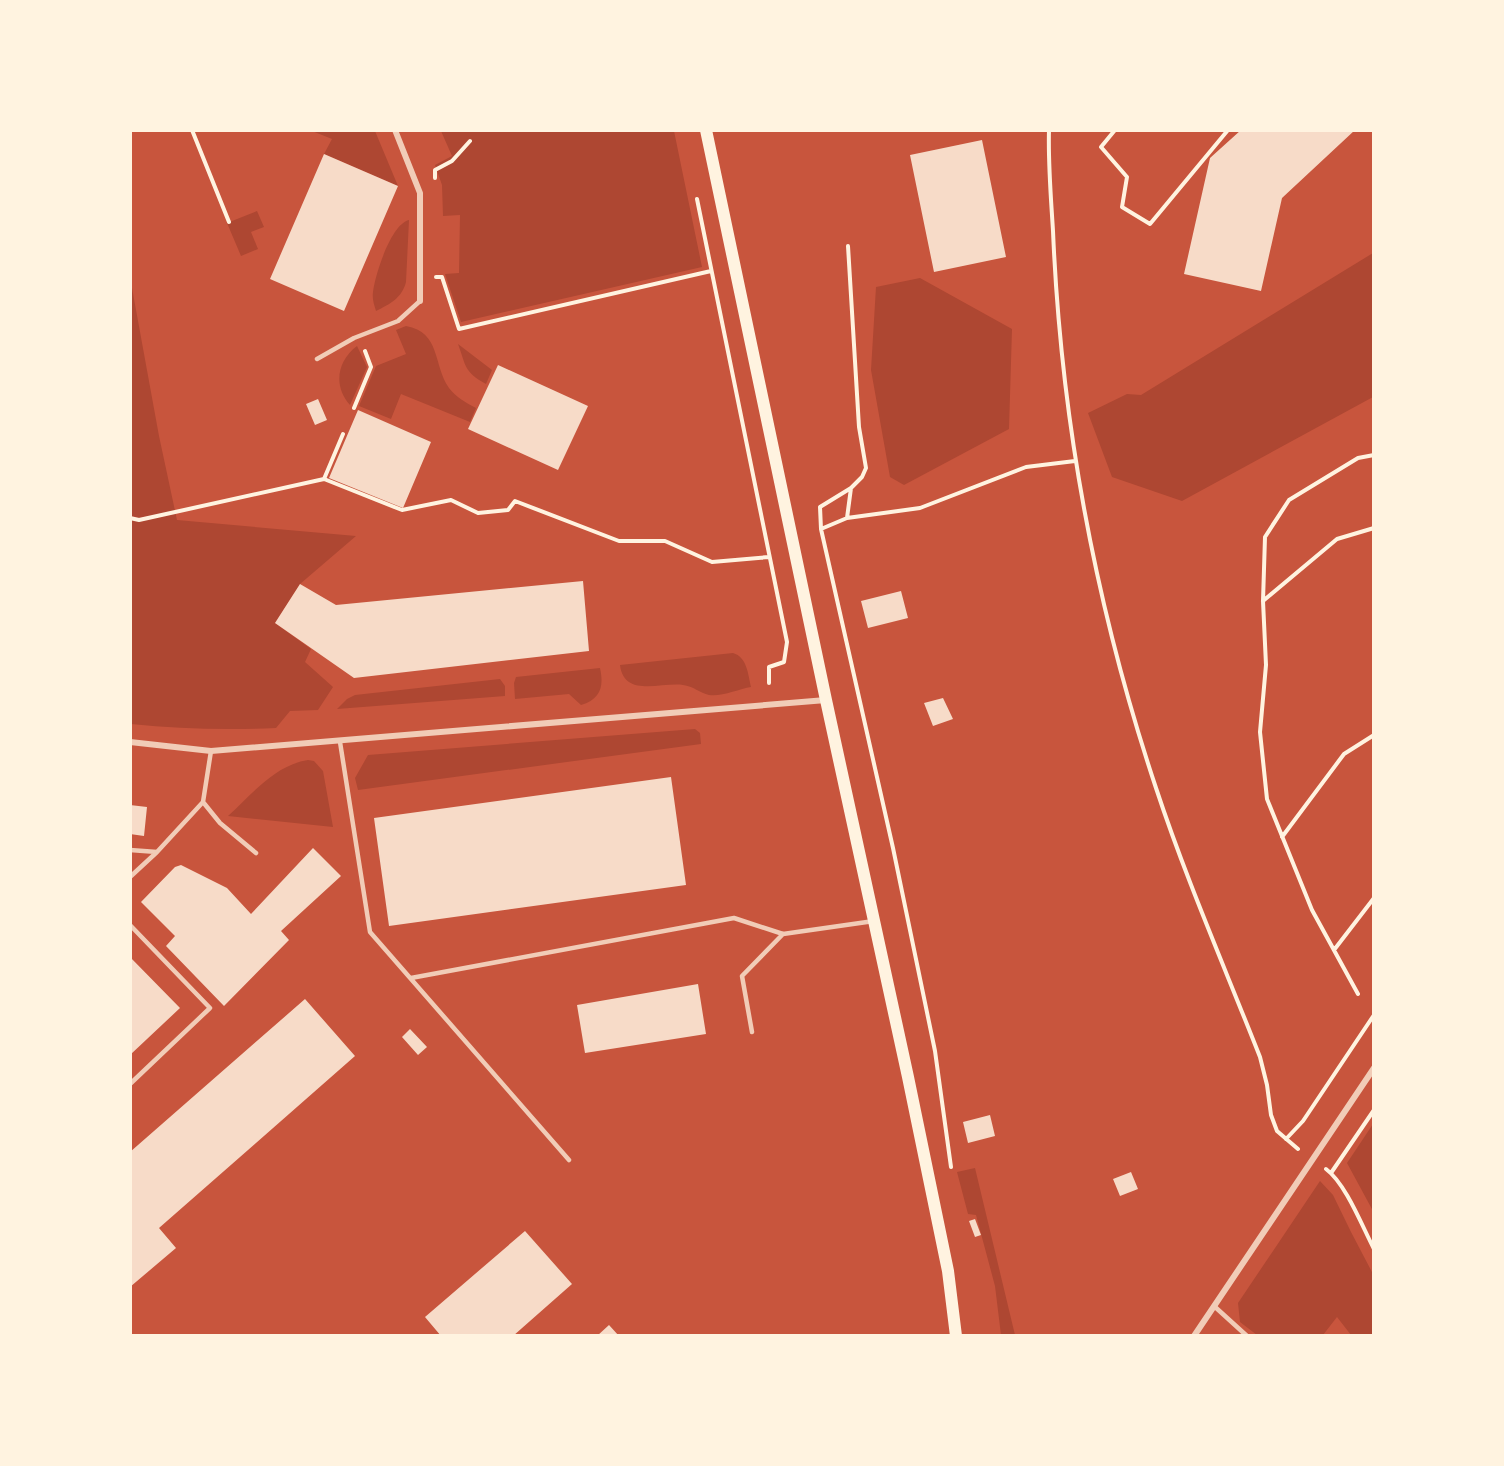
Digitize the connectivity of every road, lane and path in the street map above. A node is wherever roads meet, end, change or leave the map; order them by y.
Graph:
1 (192, 130) edge
2 (395, 130) edge
3 (706, 130) edge
4 (1049, 130) edge
5 (1115, 130) edge
6 (1228, 130) edge
7 (470, 141) dead end
8 (436, 184) dead end
9 (695, 189) dead end
10 (230, 222) dead end
11 (848, 246) dead end
12 (711, 271) junction
13 (420, 277) junction
14 (420, 301) joint
15 (359, 336) junction
16 (317, 359) dead end
17 (354, 408) dead end
18 (343, 434) dead end
19 (1374, 455) edge
20 (1075, 461) junction
21 (324, 479) junction
22 (851, 488) junction
23 (130, 518) edge
24 (847, 518) junction
25 (1374, 528) edge
26 (821, 530) junction
27 (770, 557) junction
28 (1263, 601) junction
29 (769, 683) dead end
30 (826, 700) junction
31 (1374, 735) edge
32 (130, 742) edge
33 (340, 742) junction
34 (211, 751) junction
35 (203, 802) junction
36 (1282, 837) junction
37 (130, 850) edge
38 (157, 852) junction
39 (256, 853) dead end
40 (130, 877) edge
41 (1374, 898) edge
42 (874, 921) junction
43 (130, 925) edge
44 (783, 934) junction
45 (1334, 950) junction
46 (411, 978) junction
47 (1358, 994) dead end
48 (1374, 1015) edge
49 (752, 1032) dead end
50 (1374, 1068) edge
51 (130, 1084) edge
52 (1374, 1110) edge
53 (1286, 1139) junction
54 (1311, 1159) junction
55 (569, 1160) dead end
56 (951, 1167) dead end
57 (1331, 1173) junction
58 (1374, 1250) edge
59 (1214, 1306) junction
60 (956, 1335) edge
61 (1194, 1335) edge
62 (1247, 1335) edge

1 - 10 path
2 - 13 street
3 - 30 main road
4 - 20 path
5 - 6 path
7 - 8 path
9 - 12 path
11 - 22 path
12 - 13 path
12 - 27 path
13 - 14 street
14 - 15 lane
15 - 16 lane
15 - 17 path
18 - 21 path
19 - 28 path
20 - 24 path
20 - 53 path
21 - 23 path
21 - 27 path
22 - 24 path
22 - 26 path
24 - 26 path
25 - 28 path
26 - 56 path
27 - 29 path
28 - 36 path
30 - 33 street
30 - 42 main road
31 - 36 path
32 - 34 street
33 - 34 street
33 - 46 lane
34 - 35 lane
35 - 38 lane
35 - 39 lane
36 - 45 path
37 - 38 lane
38 - 40 lane
41 - 45 path
42 - 44 lane
42 - 60 main road
43 - 51 lane
44 - 46 lane
44 - 49 lane
45 - 47 path
46 - 55 lane
48 - 53 path
50 - 54 street
52 - 57 path
53 - 54 path
54 - 57 path
54 - 59 street
57 - 58 path
59 - 61 street
59 - 62 lane

